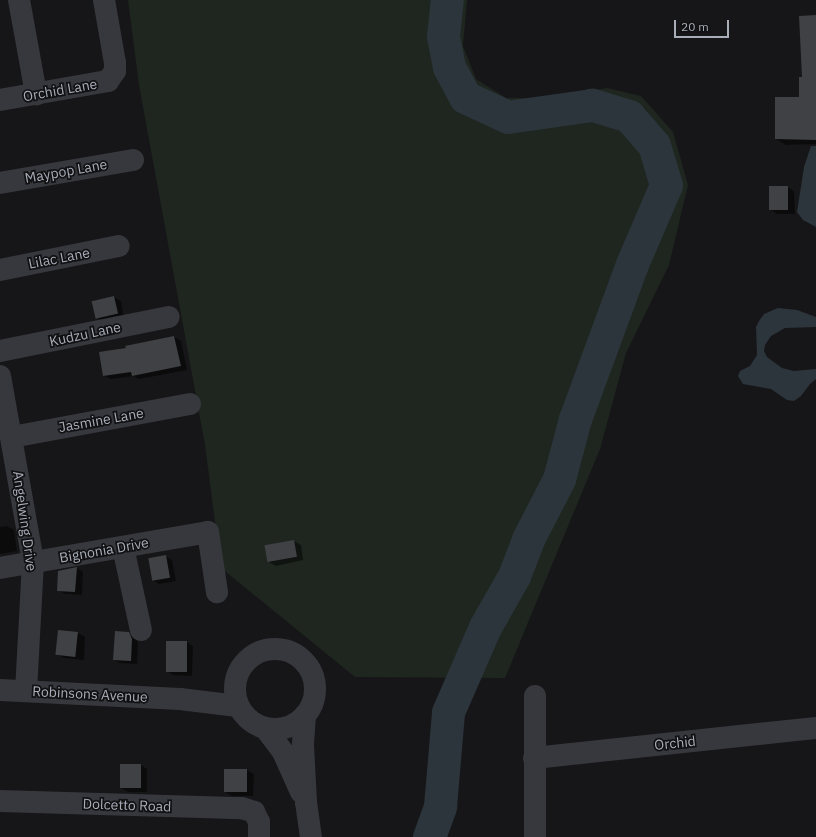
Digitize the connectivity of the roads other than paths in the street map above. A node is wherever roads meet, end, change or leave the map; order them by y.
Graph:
1 (19, 0) edge
2 (104, 0) edge
3 (36, 94) junction
4 (0, 100) edge
5 (132, 160) dead end
6 (0, 183) edge
7 (119, 246) dead end
8 (0, 270) edge
9 (169, 317) dead end
10 (0, 352) edge
11 (0, 376) edge
12 (190, 404) dead end
13 (12, 437) junction
14 (123, 547) junction
15 (33, 562) junction
16 (0, 568) edge
17 (216, 592) dead end
18 (141, 630) dead end
19 (235, 681) junction
20 (0, 690) edge
21 (26, 691) junction
22 (535, 696) dead end
23 (180, 699) junction
24 (238, 706) junction
25 (305, 715) junction
26 (265, 728) junction
27 (816, 728) edge
28 (534, 758) junction
29 (0, 801) edge
30 (306, 802) junction
31 (259, 837) edge
32 (311, 837) edge
33 (535, 837) edge

1 - 3 street
2 - 3 street, Orchid Lane
3 - 4 street, Orchid Lane
5 - 6 street, Maypop Lane
7 - 8 street, Lilac Lane
9 - 10 street, Kudzu Lane
11 - 13 street, Angelwing Drive
12 - 13 street, Jasmine Lane
13 - 15 street, Angelwing Drive
14 - 15 street, Bignonia Drive
14 - 17 street, Bignonia Drive
14 - 18 street
15 - 16 street, Bignonia Drive
15 - 21 street, Angelwing Drive
19 - 23 street, Robinsons Avenue
19 - 24 street
19 - 25 street
20 - 21 street, Robinsons Avenue
21 - 23 street, Robinsons Avenue
22 - 28 street
23 - 24 street, Robinsons Avenue
24 - 26 street
25 - 26 street
25 - 30 street
26 - 30 street
27 - 28 street, Orchid
28 - 33 street
29 - 31 street, Dolcetto Road
30 - 32 street

